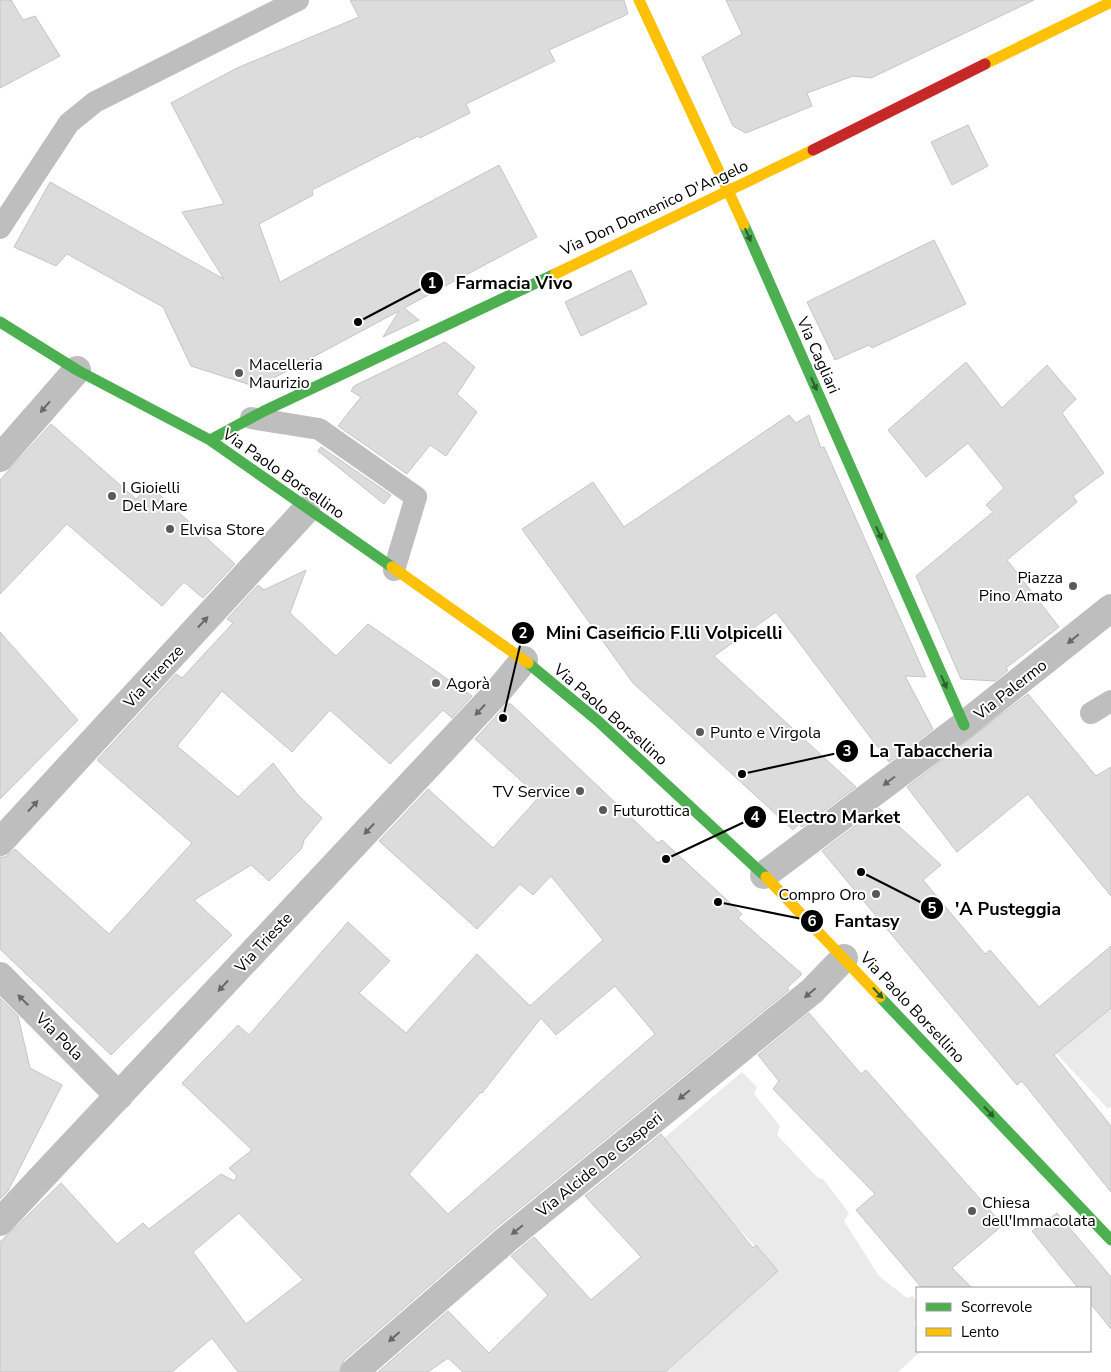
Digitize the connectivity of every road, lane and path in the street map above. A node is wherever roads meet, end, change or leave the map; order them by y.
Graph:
1 (298, 0) edge
2 (639, 0) edge
3 (1111, 2) edge
4 (729, 190) junction
5 (0, 228) edge
6 (0, 322) edge
7 (76, 370) junction
8 (251, 418) junction
9 (210, 440) junction
10 (0, 458) edge
11 (306, 510) junction
12 (394, 570) junction
13 (1111, 608) edge
14 (524, 660) junction
15 (1111, 701) edge
16 (1091, 713) dead end
17 (964, 726) junction
18 (0, 842) edge
19 (764, 876) junction
20 (844, 958) junction
21 (0, 976) edge
22 (120, 1096) junction
23 (0, 1222) edge
24 (1111, 1240) edge
25 (354, 1372) edge

1 - 5 lane
2 - 4 street, Via Cagliari
3 - 4 street, Via Don Domenico D'Angelo
4 - 8 street, Via Don Domenico D'Angelo
4 -> 17 street, Via Cagliari
6 - 7 street, Via Paolo Borsellino
7 - 9 street, Via Paolo Borsellino
7 -> 10 street
8 - 9 street, Via Don Domenico D'Angelo
8 - 12 lane
9 - 11 street, Via Paolo Borsellino
11 - 12 street, Via Paolo Borsellino
18 -> 11 street, Via Firenze
12 - 14 street, Via Paolo Borsellino
13 -> 17 street, Via Palermo
14 - 19 street, Via Paolo Borsellino
14 -> 22 street, Via Trieste
15 - 16 lane
17 -> 19 street, Via Palermo
19 - 20 street, Via Paolo Borsellino
20 -> 24 street, Via Paolo Borsellino
20 -> 25 street, Via Alcide De Gasperi
22 -> 21 street, Via Pola
22 - 23 street, Via Trieste

